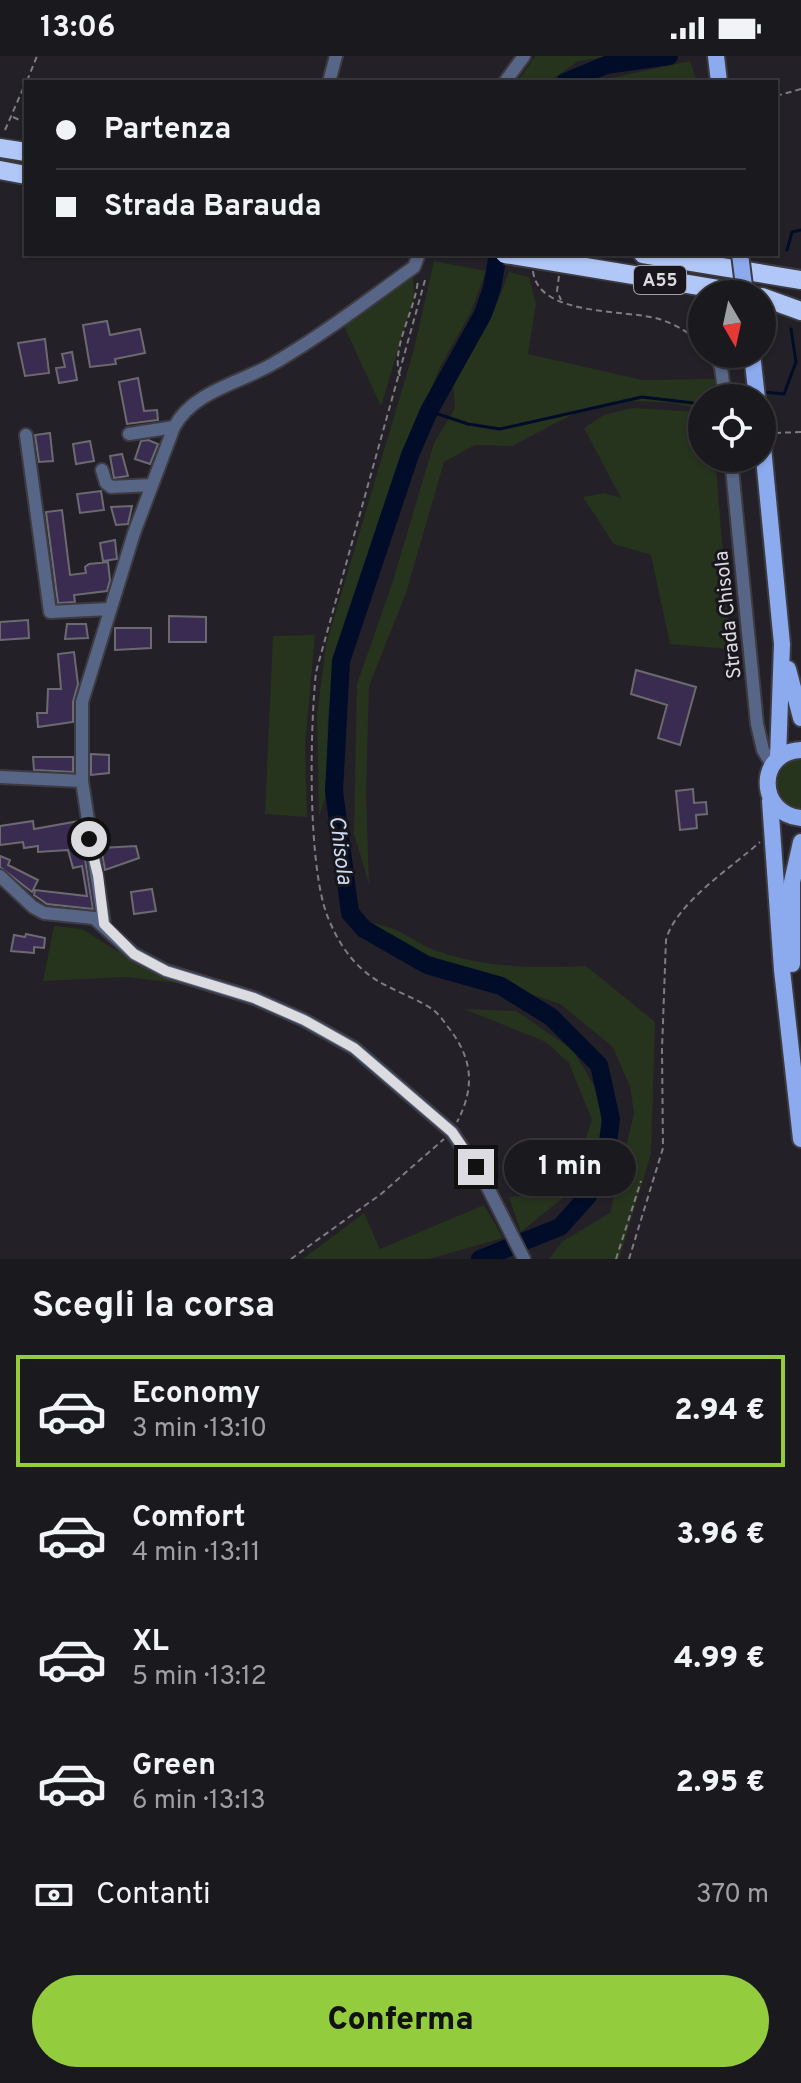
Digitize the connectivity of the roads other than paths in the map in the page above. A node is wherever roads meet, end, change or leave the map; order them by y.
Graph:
1 (336, 56) edge
2 (524, 56) edge
3 (716, 56) edge
4 (330, 80) edge
5 (506, 80) edge
6 (719, 80) edge
7 (2, 139) edge
8 (24, 151) edge
9 (0, 170) edge
10 (24, 175) edge
11 (418, 256) edge
12 (514, 256) edge
13 (655, 256) edge
14 (740, 256) edge
15 (744, 280) edge
16 (801, 280) edge
17 (688, 286) edge
18 (776, 299) edge
19 (776, 301) edge
20 (801, 303) edge
21 (801, 311) edge
22 (174, 427) junction
23 (129, 434) dead end
24 (26, 435) dead end
25 (102, 470) dead end
26 (732, 472) edge
27 (766, 472) edge
28 (152, 485) junction
29 (109, 609) junction
30 (782, 644) junction
31 (801, 718) edge
32 (801, 750) edge
33 (775, 762) junction
34 (0, 777) edge
35 (82, 781) junction
36 (770, 801) junction
37 (801, 818) edge
38 (801, 842) edge
39 (0, 876) edge
40 (104, 924) junction
41 (789, 1021) junction
42 (796, 1049) edge
43 (800, 1129) edge
44 (524, 1259) edge

1 - 4 street
2 - 5 street
3 - 6 main road
7 - 8 highway
9 - 10 highway
11 - 22 street
12 - 17 highway, A55, bridge
13 - 16 highway, A55
14 - 15 main road, bridge
18 - 20 highway
19 - 21 highway
22 - 23 street
22 - 28 street
24 - 29 street
25 - 28 street
26 - 33 street, Strada Chisola
27 - 30 main road
28 - 29 street
29 - 35 street
30 - 31 main road
30 - 33 main road
32 - 33 main road
33 - 36 main road
34 - 35 street
35 - 40 street
36 - 37 main road
36 - 41 main road
38 - 41 main road
39 - 40 street
40 - 44 street
41 - 42 main road
42 - 43 main road

